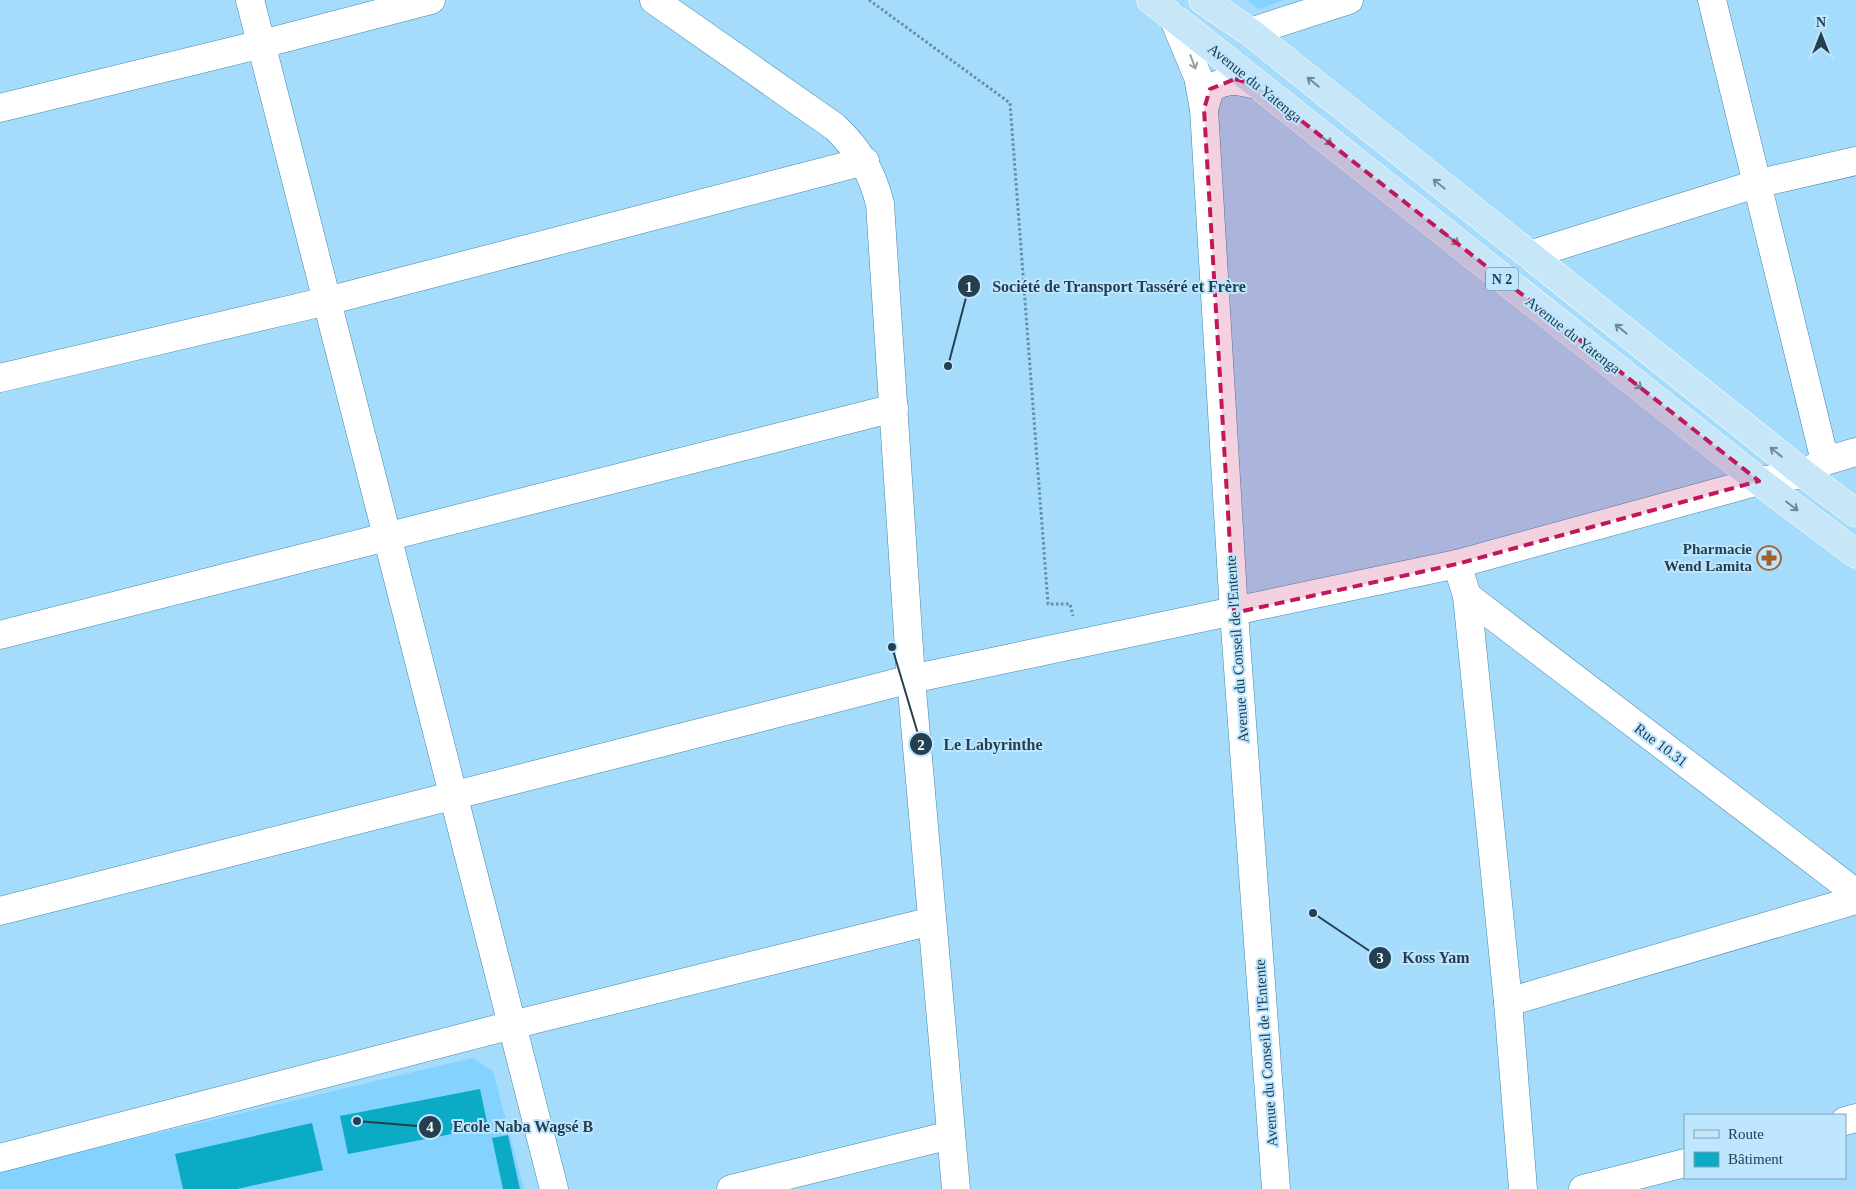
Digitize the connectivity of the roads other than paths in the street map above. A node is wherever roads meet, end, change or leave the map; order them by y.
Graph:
1 (250, 0) edge
2 (431, 0) edge
3 (654, 0) edge
4 (1151, 0) edge
5 (1203, 0) edge
6 (1349, 0) edge
7 (1712, 0) edge
8 (1173, 17) junction
9 (1250, 32) junction
10 (262, 44) junction
11 (1256, 85) junction
12 (0, 108) edge
13 (1204, 109) junction
14 (865, 161) junction
15 (1856, 161) edge
16 (1756, 184) junction
17 (1529, 256) junction
18 (327, 301) junction
19 (0, 378) edge
20 (894, 408) junction
21 (1856, 452) edge
22 (1814, 468) junction
23 (1759, 481) junction
24 (1856, 513) edge
25 (387, 536) junction
26 (1856, 554) edge
27 (1457, 564) junction
28 (1466, 596) junction
29 (1234, 613) junction
30 (0, 635) edge
31 (911, 679) junction
32 (454, 796) junction
33 (1856, 893) edge
34 (1856, 900) edge
35 (0, 911) edge
36 (932, 921) junction
37 (1508, 1002) junction
38 (512, 1026) junction
39 (951, 1135) junction
40 (0, 1158) edge
41 (1684, 1163) edge
42 (554, 1189) edge
43 (731, 1189) edge
44 (956, 1189) edge
45 (1276, 1189) edge
46 (1523, 1189) edge
47 (1583, 1189) edge

1 - 10 street
2 - 10 street
3 - 14 street
4 - 8 main road, Avenue du Yatenga / N 2
5 - 9 main road, N 2
6 - 9 street
7 - 16 street
8 - 11 main road, Avenue du Yatenga / N 2
8 -> 13 street, Avenue du Conseil de l'Entente
17 -> 9 main road, N 2
10 - 12 street
10 - 18 street
11 - 13 street, Avenue du Conseil de l'Entente
11 -> 23 main road, Avenue du Yatenga / N 2
13 - 29 street, Avenue du Conseil de l'Entente
14 - 18 street
14 - 20 street
15 - 16 street
16 - 17 street
16 - 22 street
22 -> 17 main road, N 2
18 - 19 street
18 - 25 street
20 - 25 street
20 - 31 street
21 - 22 street
22 - 23 street
22 - 24 main road, N 2
23 -> 26 main road, Avenue du Yatenga / N 2
23 - 27 street
25 - 30 street
25 - 32 street
27 - 28 street
27 - 29 street
28 - 33 street, Rue 10.31
28 - 37 street
29 - 31 street
29 - 45 street, Avenue du Conseil de l'Entente
31 - 32 street
31 - 36 street
32 - 35 street
32 - 38 street
34 - 37 street
36 - 38 street
36 - 39 street
37 - 46 street
38 - 40 street
38 - 42 street
39 - 43 street
39 - 44 street
41 - 47 street

